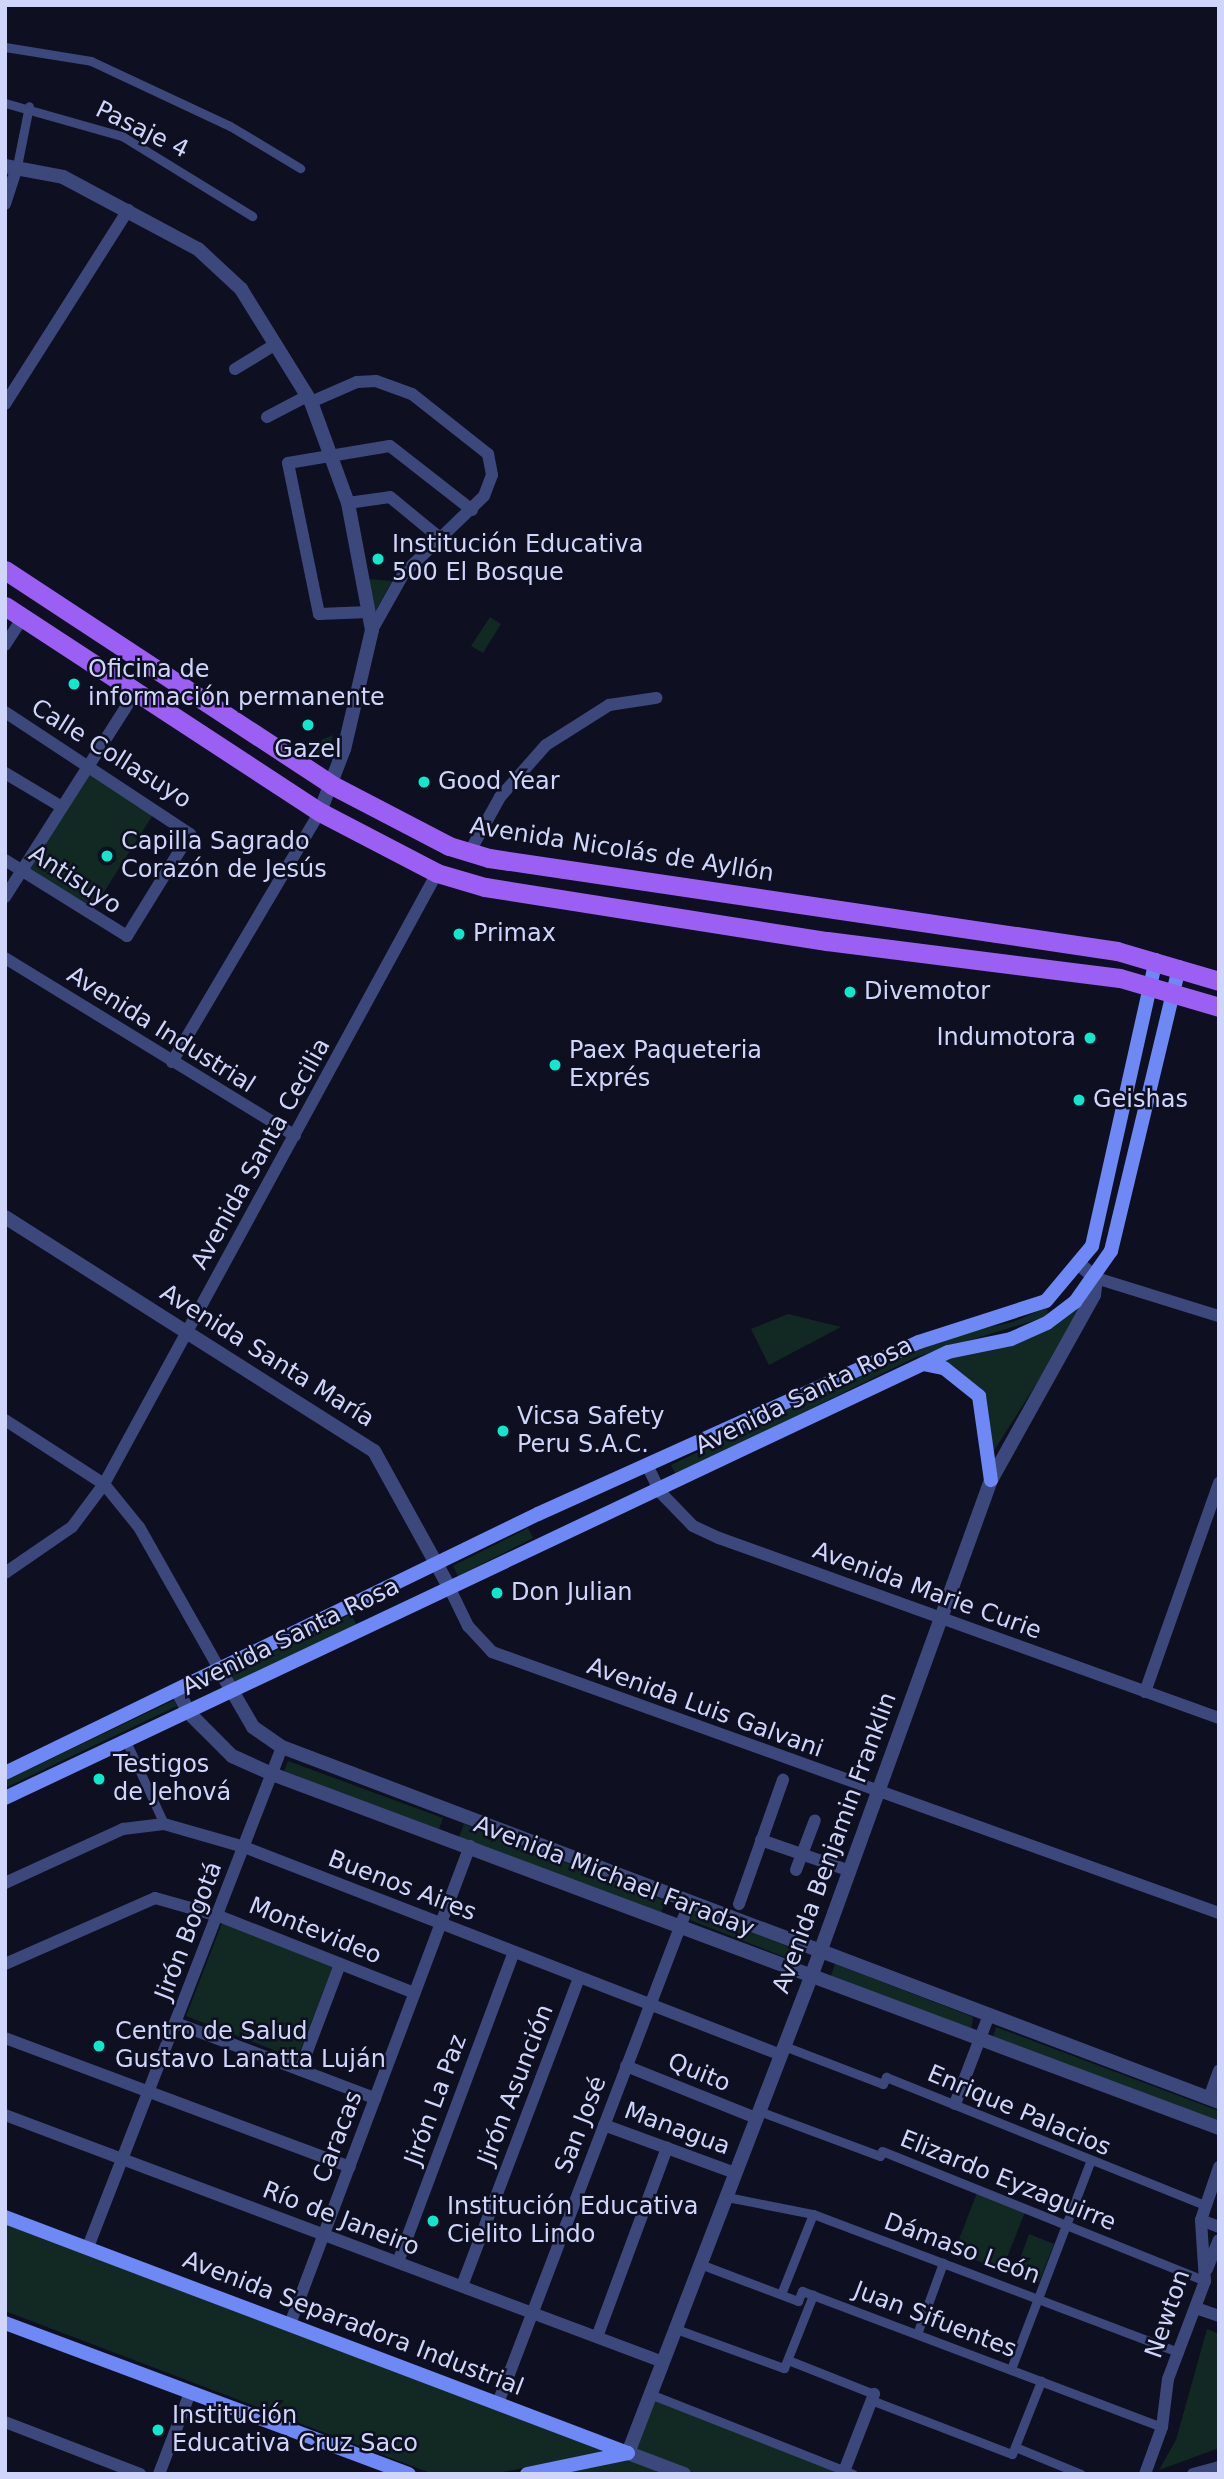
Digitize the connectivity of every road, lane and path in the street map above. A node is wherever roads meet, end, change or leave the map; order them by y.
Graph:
1 (5, 47) edge
2 (5, 103) edge
3 (29, 106) junction
4 (11, 166) edge
5 (300, 168) dead end
6 (5, 204) edge
7 (128, 210) junction
8 (251, 216) dead end
9 (276, 344) junction
10 (235, 369) dead end
11 (309, 399) junction
12 (5, 404) edge
13 (267, 417) dead end
14 (333, 454) junction
15 (348, 503) junction
16 (471, 510) junction
17 (440, 538) junction
18 (5, 570) edge
19 (5, 606) edge
20 (369, 612) junction
21 (23, 617) junction
22 (372, 630) junction
23 (5, 645) edge
24 (136, 691) junction
25 (656, 698) dead end
26 (5, 712) edge
27 (89, 766) junction
28 (5, 773) edge
29 (332, 785) junction
30 (62, 807) junction
31 (320, 812) junction
32 (469, 853) junction
33 (5, 860) edge
34 (22, 870) junction
35 (437, 873) junction
36 (5, 897) edge
37 (122, 935) joint
38 (5, 958) edge
39 (1156, 960) junction
40 (1179, 967) junction
41 (1219, 981) edge
42 (1149, 984) junction
43 (1173, 992) junction
44 (1219, 1007) edge
45 (172, 1062) junction
46 (295, 1136) junction
47 (5, 1217) edge
48 (1080, 1265) junction
49 (1096, 1278) junction
50 (1219, 1316) edge
51 (188, 1332) junction
52 (923, 1364) junction
53 (5, 1420) edge
54 (648, 1467) junction
55 (991, 1480) junction
56 (1219, 1483) edge
57 (104, 1484) junction
58 (660, 1492) junction
59 (437, 1561) junction
60 (5, 1573) edge
61 (448, 1585) junction
62 (939, 1618) junction
63 (220, 1670) junction
64 (177, 1690) junction
65 (233, 1692) junction
66 (1145, 1692) junction
67 (189, 1713) junction
68 (1219, 1718) edge
69 (127, 1741) junction
70 (282, 1747) junction
71 (5, 1773) edge
72 (272, 1774) junction
73 (783, 1780) dead end
74 (878, 1793) junction
75 (5, 1798) edge
76 (455, 1812) junction
77 (815, 1820) dead end
78 (164, 1824) junction
79 (446, 1837) junction
80 (761, 1840) junction
81 (470, 1846) junction
82 (244, 1847) junction
83 (802, 1854) junction
84 (796, 1870) dead end
85 (850, 1871) junction
86 (5, 1883) edge
87 (690, 1901) junction
88 (739, 1904) dead end
89 (1219, 1913) edge
90 (219, 1916) junction
91 (441, 1924) junction
92 (681, 1926) junction
93 (513, 1952) junction
94 (820, 1952) junction
95 (5, 1964) edge
96 (340, 1964) junction
97 (811, 1977) junction
98 (579, 1978) junction
99 (414, 1993) junction
100 (650, 2005) junction
101 (989, 2015) junction
102 (176, 2023) junction
103 (6, 2036) edge
104 (980, 2039) junction
105 (783, 2050) junction
106 (626, 2066) junction
107 (300, 2070) junction
108 (1219, 2071) edge
109 (150, 2092) junction
110 (375, 2098) junction
111 (1214, 2100) edge
112 (955, 2104) junction
113 (5, 2115) edge
114 (758, 2115) junction
115 (604, 2125) junction
116 (1219, 2128) edge
117 (667, 2148) junction
118 (124, 2159) junction
119 (1090, 2162) junction
120 (1219, 2166) edge
121 (350, 2167) junction
122 (735, 2173) junction
123 (727, 2197) junction
124 (1205, 2205) junction
125 (813, 2214) junction
126 (5, 2217) edge
127 (1201, 2220) junction
128 (1066, 2225) junction
129 (1219, 2227) edge
130 (323, 2235) junction
131 (1219, 2239) edge
132 (88, 2247) junction
133 (398, 2262) junction
134 (943, 2263) junction
135 (700, 2264) junction
136 (1206, 2276) junction
137 (462, 2286) junction
138 (780, 2294) junction
139 (813, 2295) junction
140 (1038, 2297) junction
141 (1196, 2308) junction
142 (532, 2313) junction
143 (1219, 2316) edge
144 (5, 2323) edge
145 (290, 2325) junction
146 (676, 2329) junction
147 (916, 2334) junction
148 (597, 2337) junction
149 (1179, 2352) junction
150 (788, 2360) junction
151 (663, 2362) junction
152 (1011, 2369) junction
153 (1041, 2381) junction
154 (190, 2393) junction
155 (650, 2394) junction
156 (872, 2397) junction
157 (498, 2403) junction
158 (5, 2422) edge
159 (1162, 2427) junction
160 (1015, 2447) junction
161 (628, 2453) junction
162 (1219, 2467) edge
163 (847, 2473) edge
164 (140, 2474) edge
165 (159, 2474) edge
166 (409, 2474) edge
167 (527, 2474) edge
168 (684, 2474) edge
169 (1081, 2474) edge
170 (1145, 2474) edge
171 (1193, 2474) edge

1 - 5 street
2 - 3 street, Pasaje 4
3 - 4 street
3 - 8 street, Pasaje 4
4 - 6 street
4 - 7 street
7 - 9 street
7 - 12 street
9 - 10 street
9 - 11 street
11 - 13 street
11 - 14 street
11 - 16 street
14 - 15 street
14 - 16 street
14 - 20 street
15 - 17 street
15 - 20 street
16 - 17 street
17 - 22 street
18 - 29 main road, Avenida Nicolás de Ayllón
19 - 21 main road
20 - 22 street
21 - 23 street
21 - 24 main road
22 - 29 street
24 - 27 street
24 - 31 main road
25 - 32 street
26 - 27 street, Calle Collasuyo
27 - 30 street
27 - 37 street, Calle Collasuyo
28 - 30 street
29 - 31 street
29 - 32 main road, Avenida Nicolás de Ayllón
30 - 34 street
31 - 35 main road
31 - 45 street
32 - 39 main road, Avenida Nicolás de Ayllón
33 - 34 street, Antisuyo
34 - 36 street
34 - 37 street, Antisuyo
35 - 42 main road
35 - 46 street, Avenida Santa Cecilia
38 - 45 street, Avenida Industrial
39 - 40 main road, Avenida Nicolás de Ayllón
39 - 42 main road, Avenida Santa Rosa
40 - 41 main road, Avenida Nicolás de Ayllón
40 - 43 main road, Avenida Santa Rosa
42 - 43 main road
42 - 48 main road, Avenida Santa Rosa
43 - 44 main road
43 - 49 main road, Avenida Santa Rosa
45 - 46 street, Avenida Industrial
46 - 51 street, Avenida Santa Cecilia
47 - 51 street, Avenida Santa María
48 - 49 street
48 - 54 main road, Avenida Santa Rosa
49 - 50 street
49 - 52 main road, Avenida Santa Rosa
49 - 55 street, Avenida Benjamin Franklin
51 - 57 street, Avenida Santa Cecilia
51 - 59 street, Avenida Santa María
52 - 55 main road
52 - 58 main road, Avenida Santa Rosa
53 - 57 street
54 - 58 street, Avenida Marie Curie
54 - 59 main road, Avenida Santa Rosa
55 - 62 street, Avenida Benjamin Franklin
56 - 66 street
57 - 60 street, Avenida Santa Cecilia
57 - 63 street
58 - 61 main road, Avenida Santa Rosa
58 - 62 street, Avenida Marie Curie
59 - 61 street, Avenida Santa María
59 - 63 main road, Avenida Santa Rosa
61 - 65 main road, Avenida Santa Rosa
61 - 74 street, Avenida Luis Galvani
62 - 66 street, Avenida Marie Curie
62 - 74 street, Avenida Benjamin Franklin
63 - 64 main road, Avenida Santa Rosa
63 - 65 street, Avenida Michael Faraday
64 - 67 street, Avenida Michael Faraday
64 - 71 main road, Avenida Santa Rosa
65 - 67 main road, Avenida Santa Rosa
65 - 70 street, Avenida Michael Faraday
66 - 68 street, Avenida Marie Curie
67 - 69 main road, Avenida Santa Rosa
67 - 72 street, Avenida Michael Faraday
69 - 75 main road, Avenida Santa Rosa
69 - 78 street
70 - 72 street, Jirón Bogotá
70 - 76 street, Avenida Michael Faraday
72 - 79 street, Avenida Michael Faraday
72 - 82 street, Jirón Bogotá
73 - 80 street
74 - 85 street, Avenida Benjamin Franklin
74 - 89 street, Avenida Luis Galvani
76 - 79 street
76 - 87 street, Avenida Michael Faraday
77 - 83 street
78 - 82 street, Buenos Aires
78 - 86 street, Buenos Aires
79 - 81 street, Avenida Michael Faraday
80 - 83 street
80 - 88 street
81 - 91 street, Caracas
81 - 92 street, Avenida Michael Faraday
82 - 90 street, Jirón Bogotá
82 - 91 street, Buenos Aires
83 - 84 street
83 - 85 street
85 - 94 street, Avenida Benjamin Franklin
87 - 92 street, San José
87 - 94 street, Avenida Michael Faraday
90 - 95 street, Montevideo
90 - 96 street, Montevideo
90 - 102 street, Jirón Bogotá
91 - 93 street, Buenos Aires
91 - 99 street, Caracas
92 - 97 street, Avenida Michael Faraday
92 - 100 street, San José
93 - 98 street, Buenos Aires
93 - 133 street, Jirón La Paz
94 - 97 street, Avenida Benjamin Franklin
94 - 101 street, Avenida Michael Faraday
96 - 99 street, Montevideo
96 - 107 street
97 - 104 street, Avenida Michael Faraday
97 - 105 street, Avenida Benjamin Franklin
98 - 100 street, Buenos Aires
98 - 137 street, Jirón Asunción
99 - 110 street, Caracas
100 - 105 street, Buenos Aires
100 - 106 street, San José
101 - 104 street
101 - 111 street, Avenida Michael Faraday
102 - 107 street
102 - 109 street, Jirón Bogotá
103 - 109 street
104 - 112 street
104 - 116 street, Avenida Michael Faraday
105 - 112 street, Enrique Palacios
105 - 114 street, Avenida Benjamin Franklin
106 - 114 street, Quito
106 - 115 street, San José
107 - 110 street
108 - 111 street
109 - 118 street, Jirón Bogotá
109 - 121 street
110 - 121 street, Caracas
112 - 119 street, Enrique Palacios
113 - 118 street, Río de Janeiro
114 - 122 street, Avenida Benjamin Franklin
114 - 128 street, Elizardo Eyzaguirre
115 - 117 street, Managua
115 - 142 street, San José
117 - 122 street, Managua
117 - 148 street
118 - 130 street, Río de Janeiro
118 - 132 street, Jirón Bogotá
119 - 124 street, Enrique Palacios
119 - 128 street
120 - 124 street, Newton
121 - 130 street, Caracas
122 - 123 street, Avenida Benjamin Franklin
123 - 125 street, Dámaso León
123 - 135 street, Avenida Benjamin Franklin
124 - 127 street, Newton
125 - 134 street, Dámaso León
125 - 138 street
126 - 132 main road, Avenida Separadora Industrial
127 - 129 street
127 - 136 street, Newton
128 - 136 street, Elizardo Eyzaguirre
128 - 140 street
130 - 133 street, Río de Janeiro
130 - 145 street, Caracas
131 - 136 street
132 - 145 main road, Avenida Separadora Industrial
133 - 137 street, Río de Janeiro
134 - 140 street, Dámaso León
134 - 147 street
135 - 138 street, Juan Sifuentes
135 - 146 street, Avenida Benjamin Franklin
136 - 141 street, Newton
137 - 142 street, Río de Janeiro
138 - 139 street, Juan Sifuentes
139 - 147 street, Juan Sifuentes
139 - 150 street
140 - 149 street, Dámaso León
140 - 152 street
141 - 143 street
141 - 149 street, Newton
142 - 148 street, Río de Janeiro
142 - 157 street, San José
144 - 154 main road
145 - 157 main road, Avenida Separadora Industrial
146 - 150 street
146 - 151 street, Avenida Benjamin Franklin
147 - 152 street, Juan Sifuentes
148 - 151 street, Río de Janeiro
149 - 159 street, Newton
150 - 156 street
151 - 155 street, Avenida Benjamin Franklin
152 - 153 street, Juan Sifuentes
153 - 159 street, Juan Sifuentes
153 - 160 street
154 - 165 street
154 - 166 main road
155 - 161 street, Avenida Benjamin Franklin
155 - 163 street
156 - 160 street
156 - 163 street
157 - 161 main road, Avenida Separadora Industrial
158 - 164 street
159 - 170 street, Newton
160 - 169 street
161 - 167 main road
161 - 168 street, Avenida Separadora Industrial
162 - 171 street

